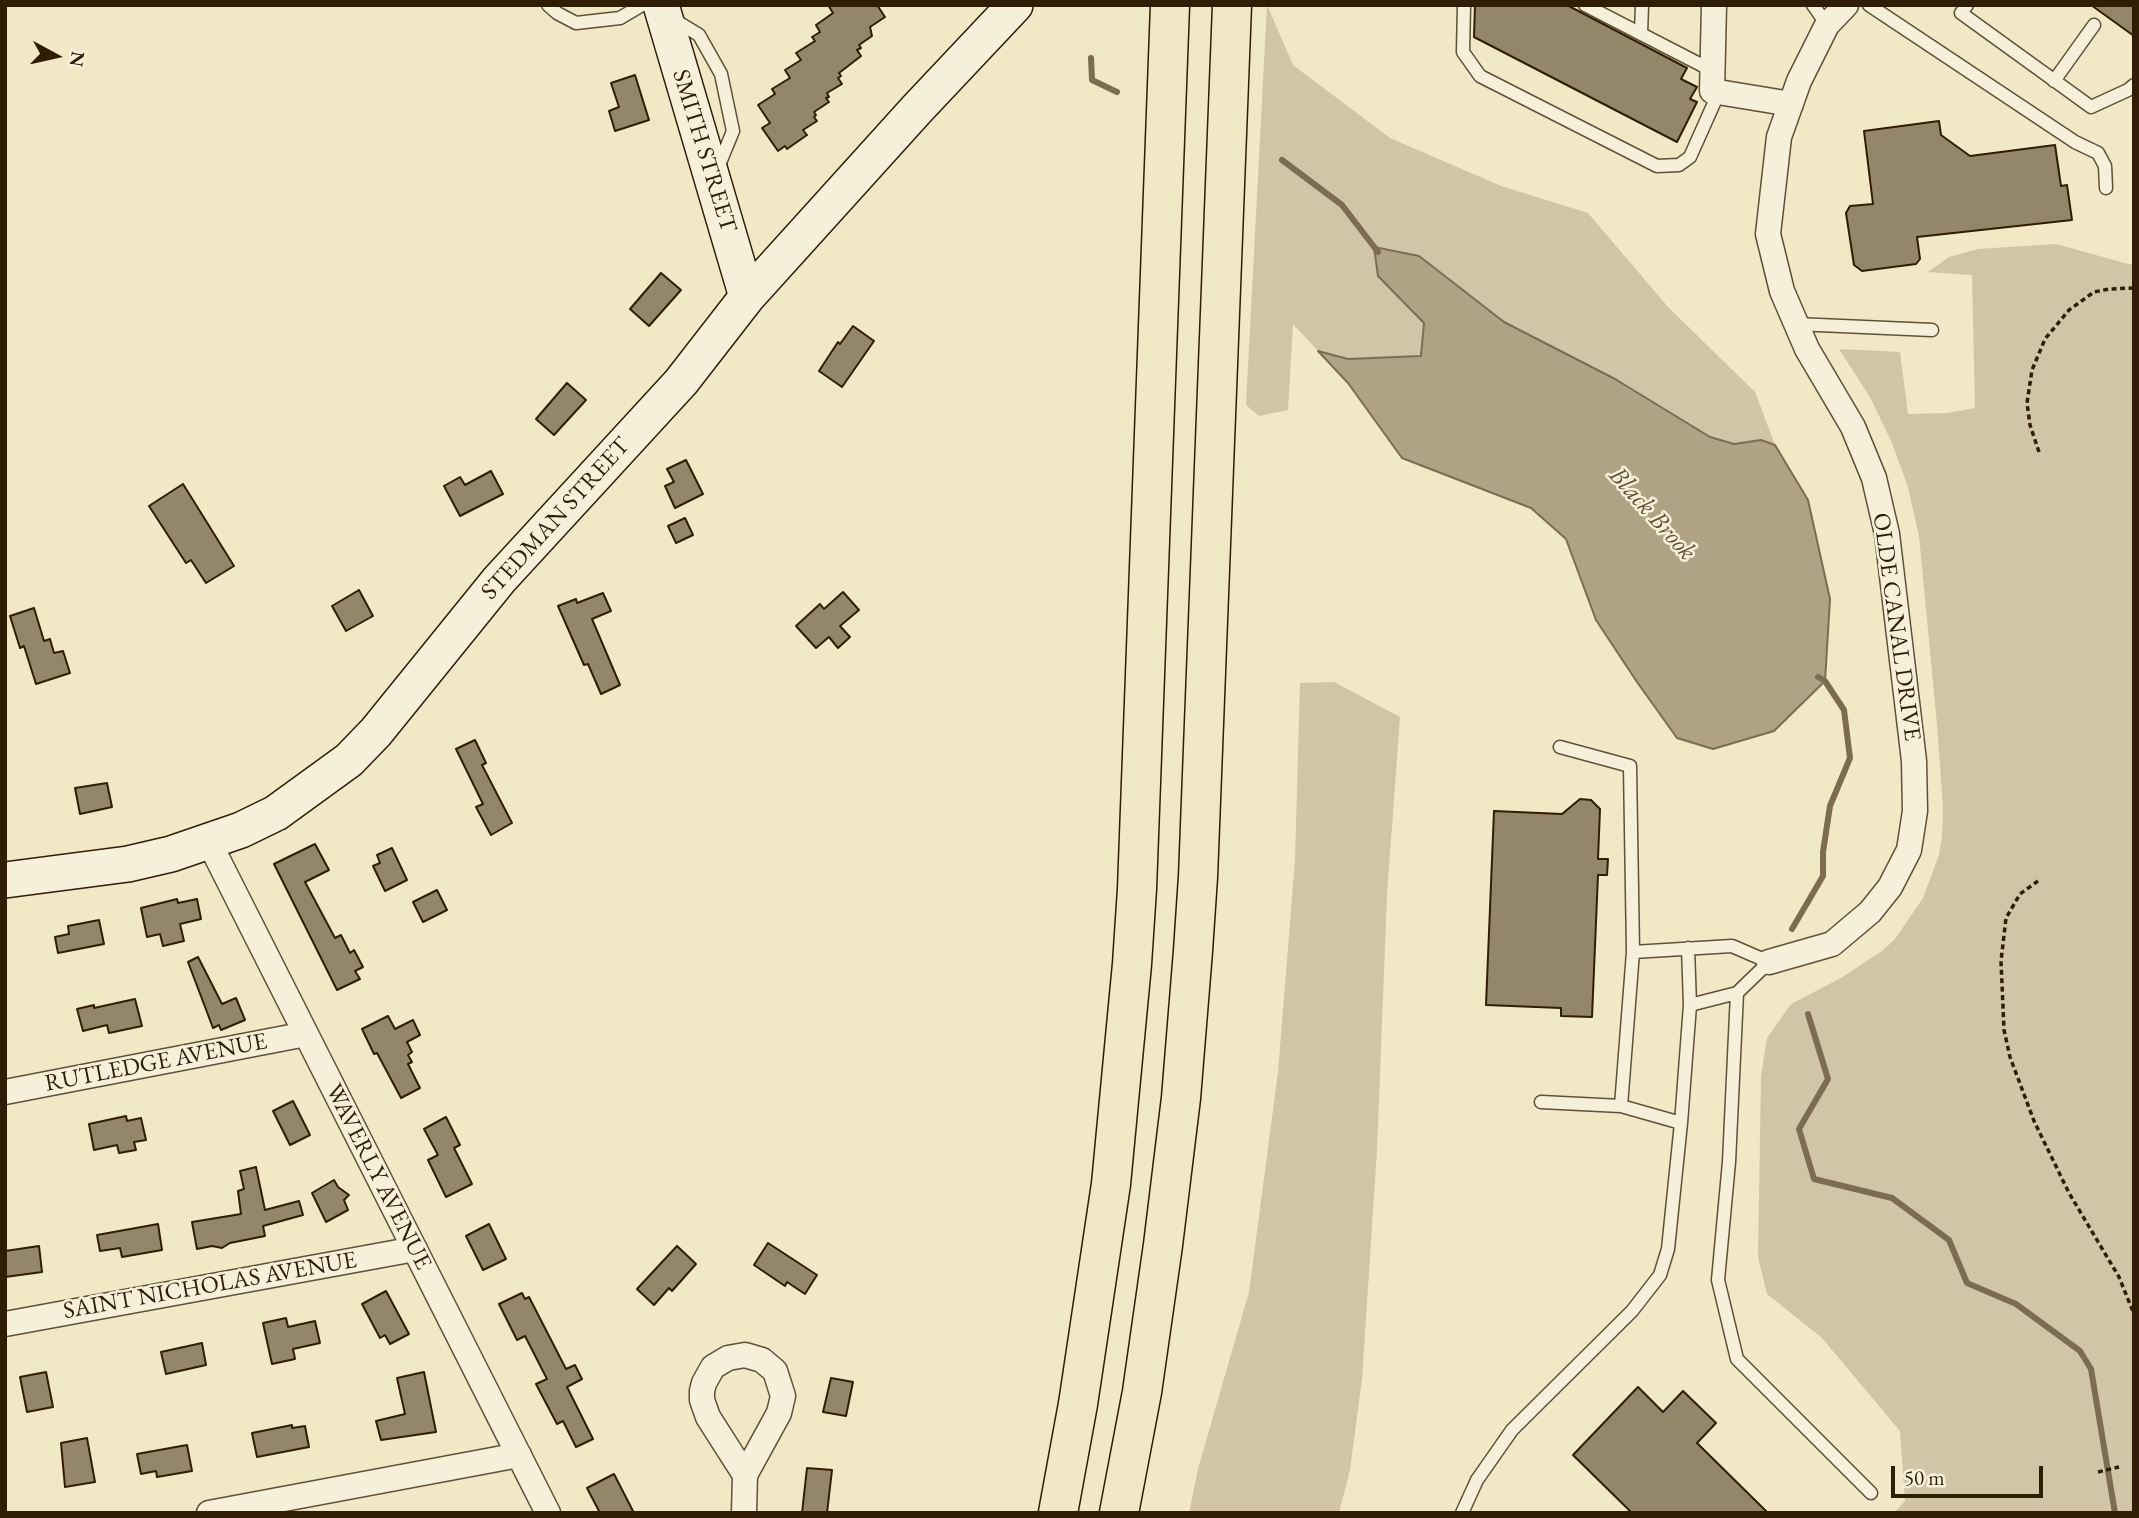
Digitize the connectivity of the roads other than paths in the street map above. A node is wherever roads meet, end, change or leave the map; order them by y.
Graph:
1 (548, 5) edge
2 (1015, 5) edge
3 (1170, 5) edge
4 (1232, 5) edge
5 (1464, 5) edge
6 (1585, 5) edge
7 (1642, 5) edge
8 (1714, 5) edge
9 (1846, 5) edge
10 (1869, 5) edge
11 (656, 8) edge
12 (1960, 8) edge
13 (1820, 15) edge
14 (2094, 25) dead end
15 (1641, 34) junction
16 (2054, 80) junction
17 (1716, 82) junction
18 (2134, 85) edge
19 (1791, 104) junction
20 (2106, 188) dead end
21 (747, 297) junction
22 (1797, 324) junction
23 (1932, 330) dead end
24 (1560, 747) dead end
25 (208, 841) junction
26 (5, 880) edge
27 (1688, 948) junction
28 (1633, 952) junction
29 (1769, 962) junction
30 (1737, 993) junction
31 (1690, 1005) junction
32 (306, 1034) junction
33 (5, 1092) edge
34 (1541, 1102) dead end
35 (1621, 1106) junction
36 (1681, 1123) junction
37 (415, 1249) junction
38 (5, 1324) edge
39 (519, 1455) junction
40 (745, 1475) junction
41 (1871, 1493) dead end
42 (209, 1513) edge
43 (548, 1513) edge
44 (744, 1513) edge
45 (1058, 1513) edge
46 (1119, 1513) edge
47 (1462, 1513) edge

1 - 11 lane
2 - 21 main road, STEDMAN STREET
3 - 45 highway
4 - 46 highway
5 - 17 lane
6 - 15 lane
7 - 15 lane
8 - 17 street
9 - 13 street, OLDE CANAL DRIVE
10 - 20 lane
11 - 21 main road, SMITH STREET
12 - 16 lane
13 - 19 street, OLDE CANAL DRIVE
14 - 16 lane
15 - 17 lane
16 - 18 lane
17 - 19 street
19 - 22 street, OLDE CANAL DRIVE
21 - 25 main road, STEDMAN STREET
22 - 23 lane
22 - 29 street, OLDE CANAL DRIVE
24 - 28 lane
25 - 26 main road, STEDMAN STREET
25 - 32 street, WAVERLY AVENUE
27 - 28 lane
27 - 29 lane
27 - 31 lane
28 - 35 lane
29 - 30 lane
30 - 31 lane
30 - 41 lane
31 - 36 lane
32 - 33 street, RUTLEDGE AVENUE
32 - 37 street, WAVERLY AVENUE
34 - 35 lane
35 - 36 lane
36 - 47 lane
37 - 38 street, SAINT NICHOLAS AVENUE
37 - 39 street, WAVERLY AVENUE
39 - 42 street
39 - 43 street, WAVERLY AVENUE
40 - 40 street
40 - 44 street

